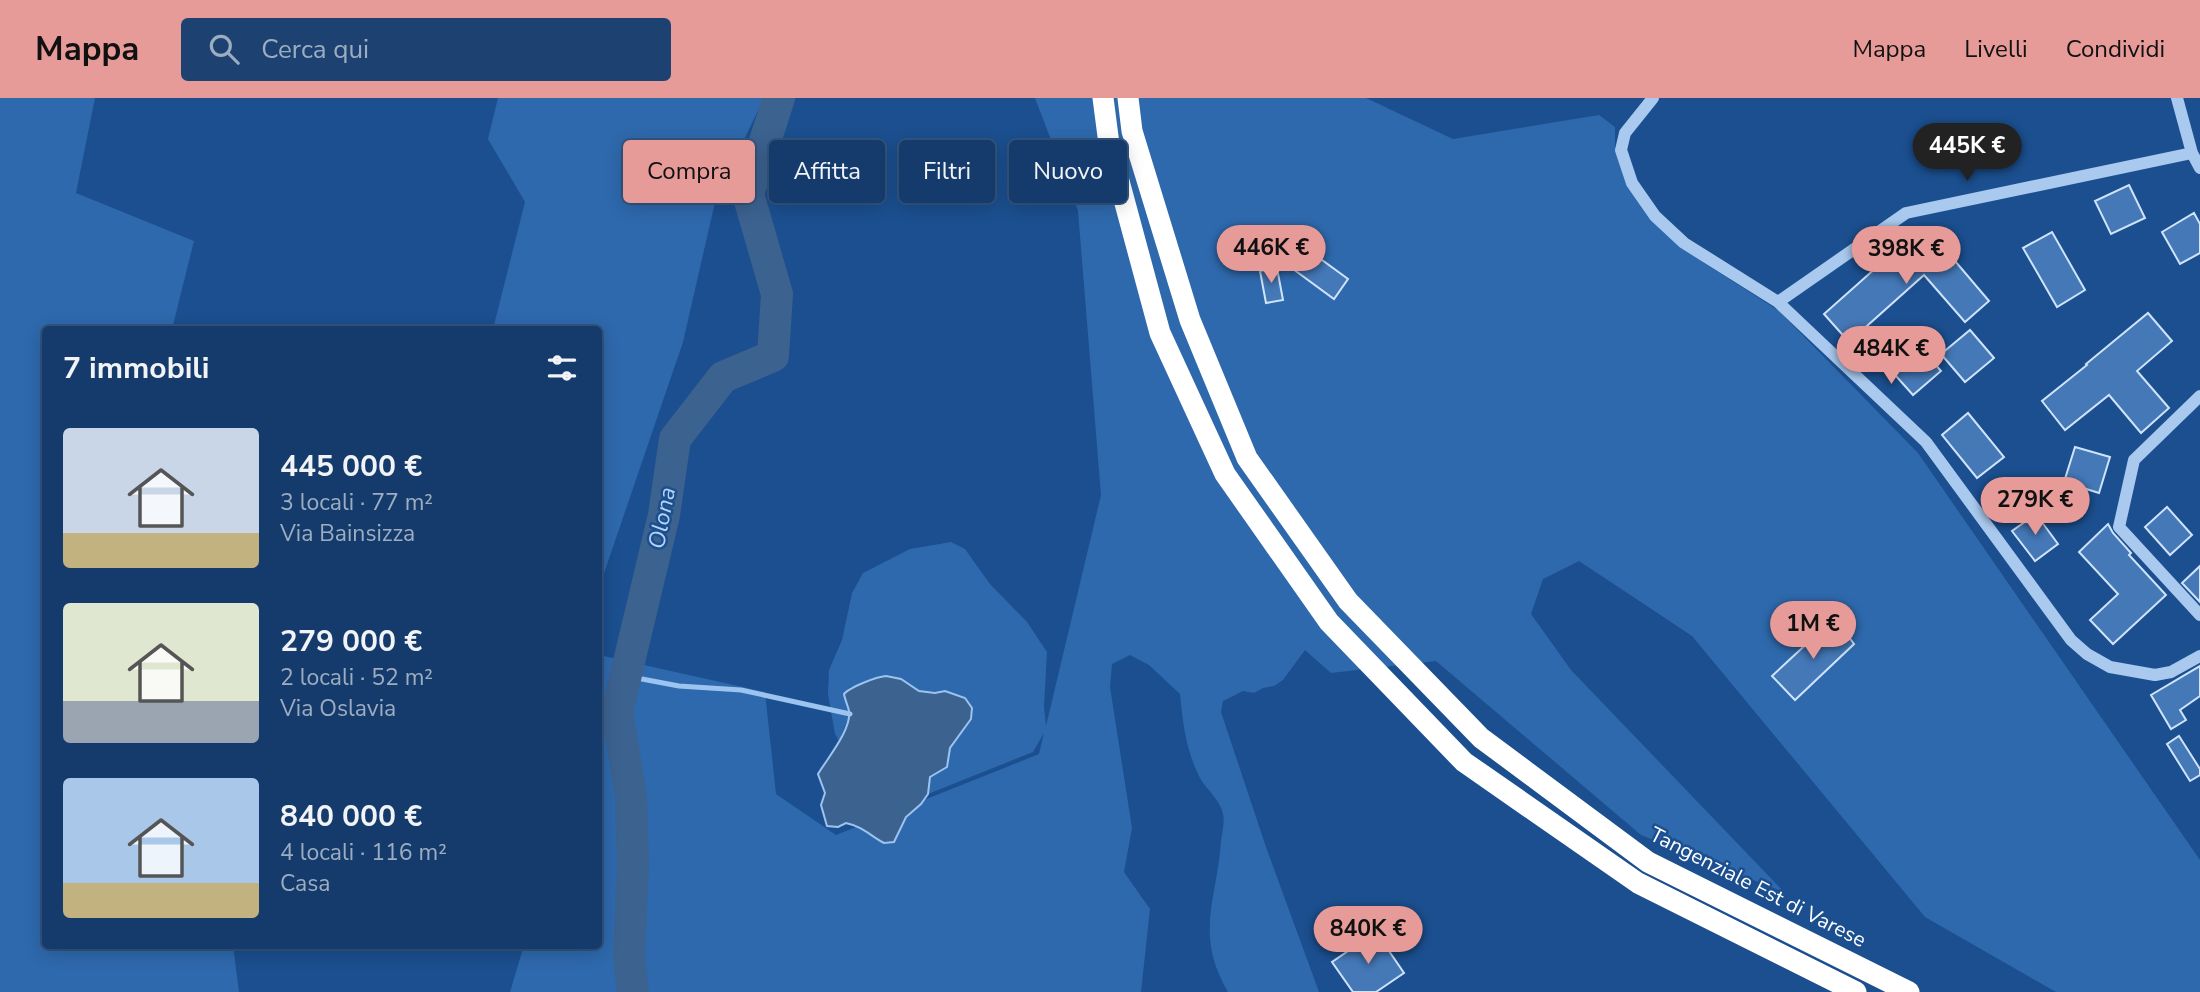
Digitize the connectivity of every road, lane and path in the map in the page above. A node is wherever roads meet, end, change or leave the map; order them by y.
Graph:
1 (1103, 98) edge
2 (1128, 98) edge
3 (1653, 98) edge
4 (2177, 98) edge
5 (2192, 153) junction
6 (2200, 169) edge
7 (1779, 302) junction
8 (2200, 396) edge
9 (2200, 615) edge
10 (2200, 656) edge
11 (1856, 992) edge
12 (1909, 992) edge

1 - 11 highway
2 - 12 highway, Tangenziale Est di Varese
3 - 7 street
4 - 5 street
5 - 6 street
5 - 7 street
7 - 10 street
8 - 9 street

